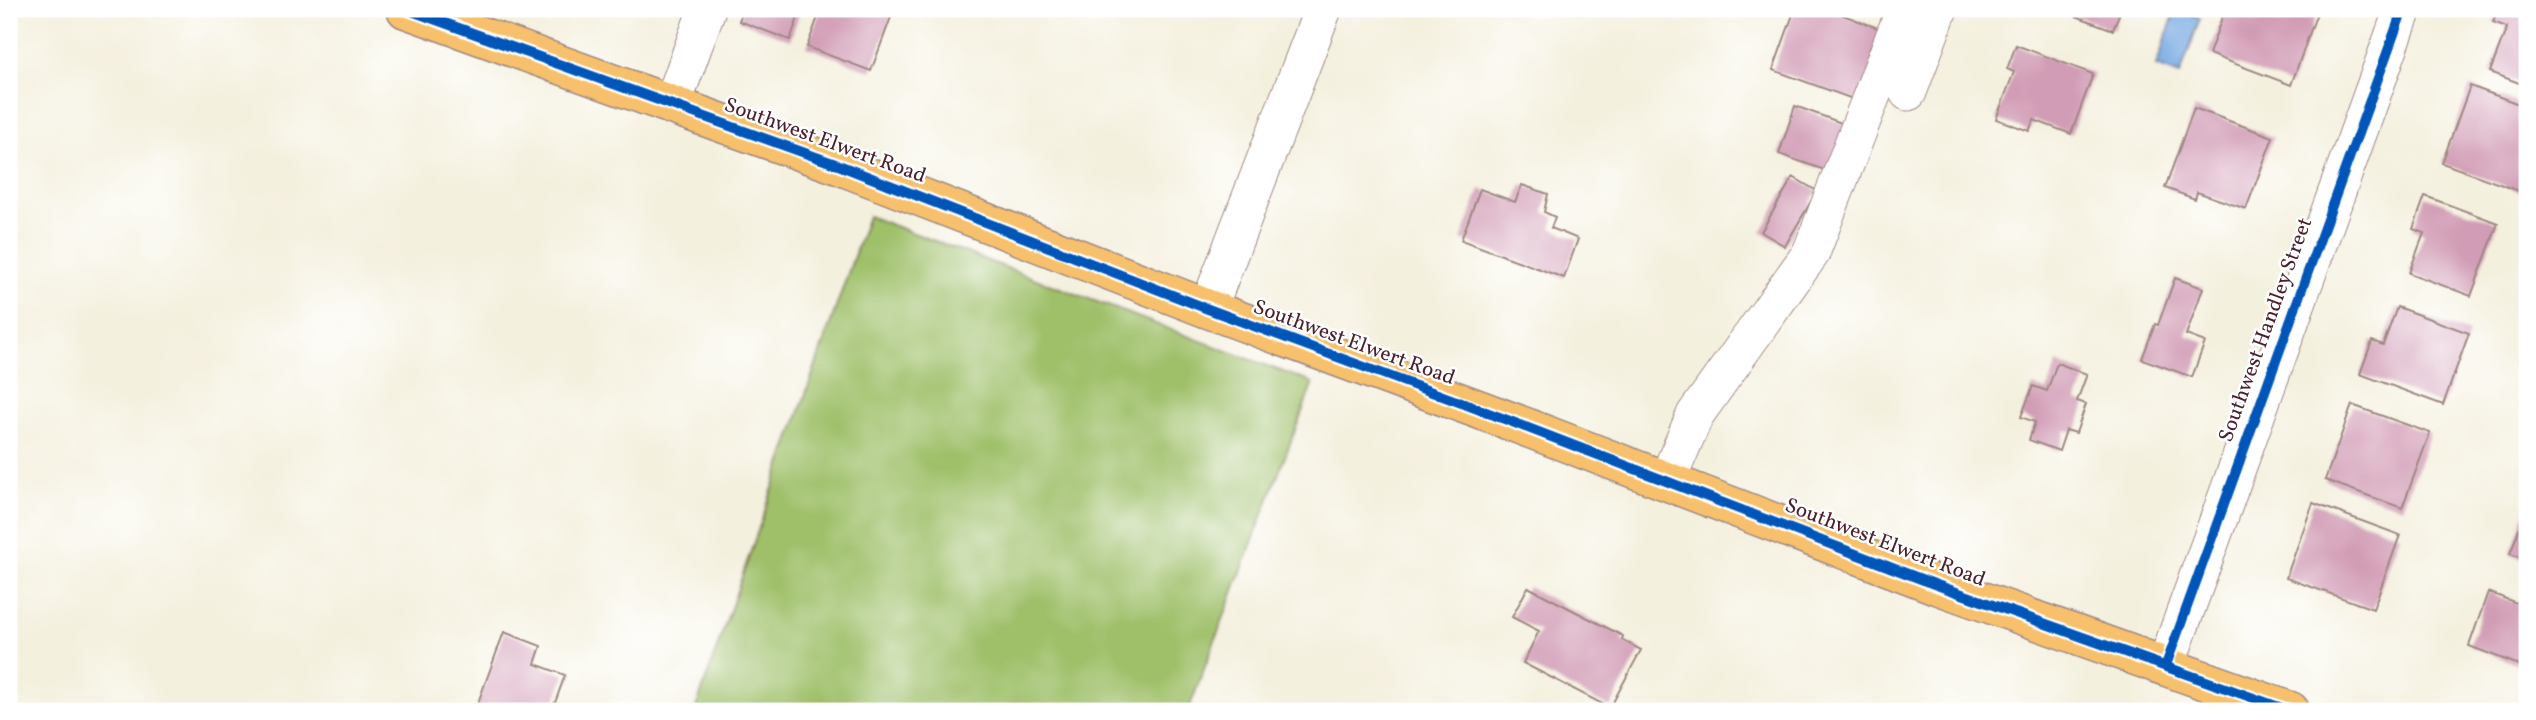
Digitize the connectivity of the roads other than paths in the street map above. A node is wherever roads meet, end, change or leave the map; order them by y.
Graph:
1 (406, 9) edge
2 (707, 9) edge
3 (1323, 9) edge
4 (1905, 9) edge
5 (1939, 9) edge
6 (2403, 9) edge
7 (1908, 92) dead end
8 (671, 105) junction
9 (1208, 309) junction
10 (1667, 481) junction
11 (2166, 665) junction
12 (2290, 711) edge

1 - 8 main road, Southwest Elwert Road
2 - 8 street
3 - 9 street
4 - 10 street
5 - 7 street
6 - 11 street, Southwest Handley Street
8 - 9 main road, Southwest Elwert Road
9 - 10 main road, Southwest Elwert Road
10 - 11 main road, Southwest Elwert Road
11 - 12 main road, Southwest Elwert Road

